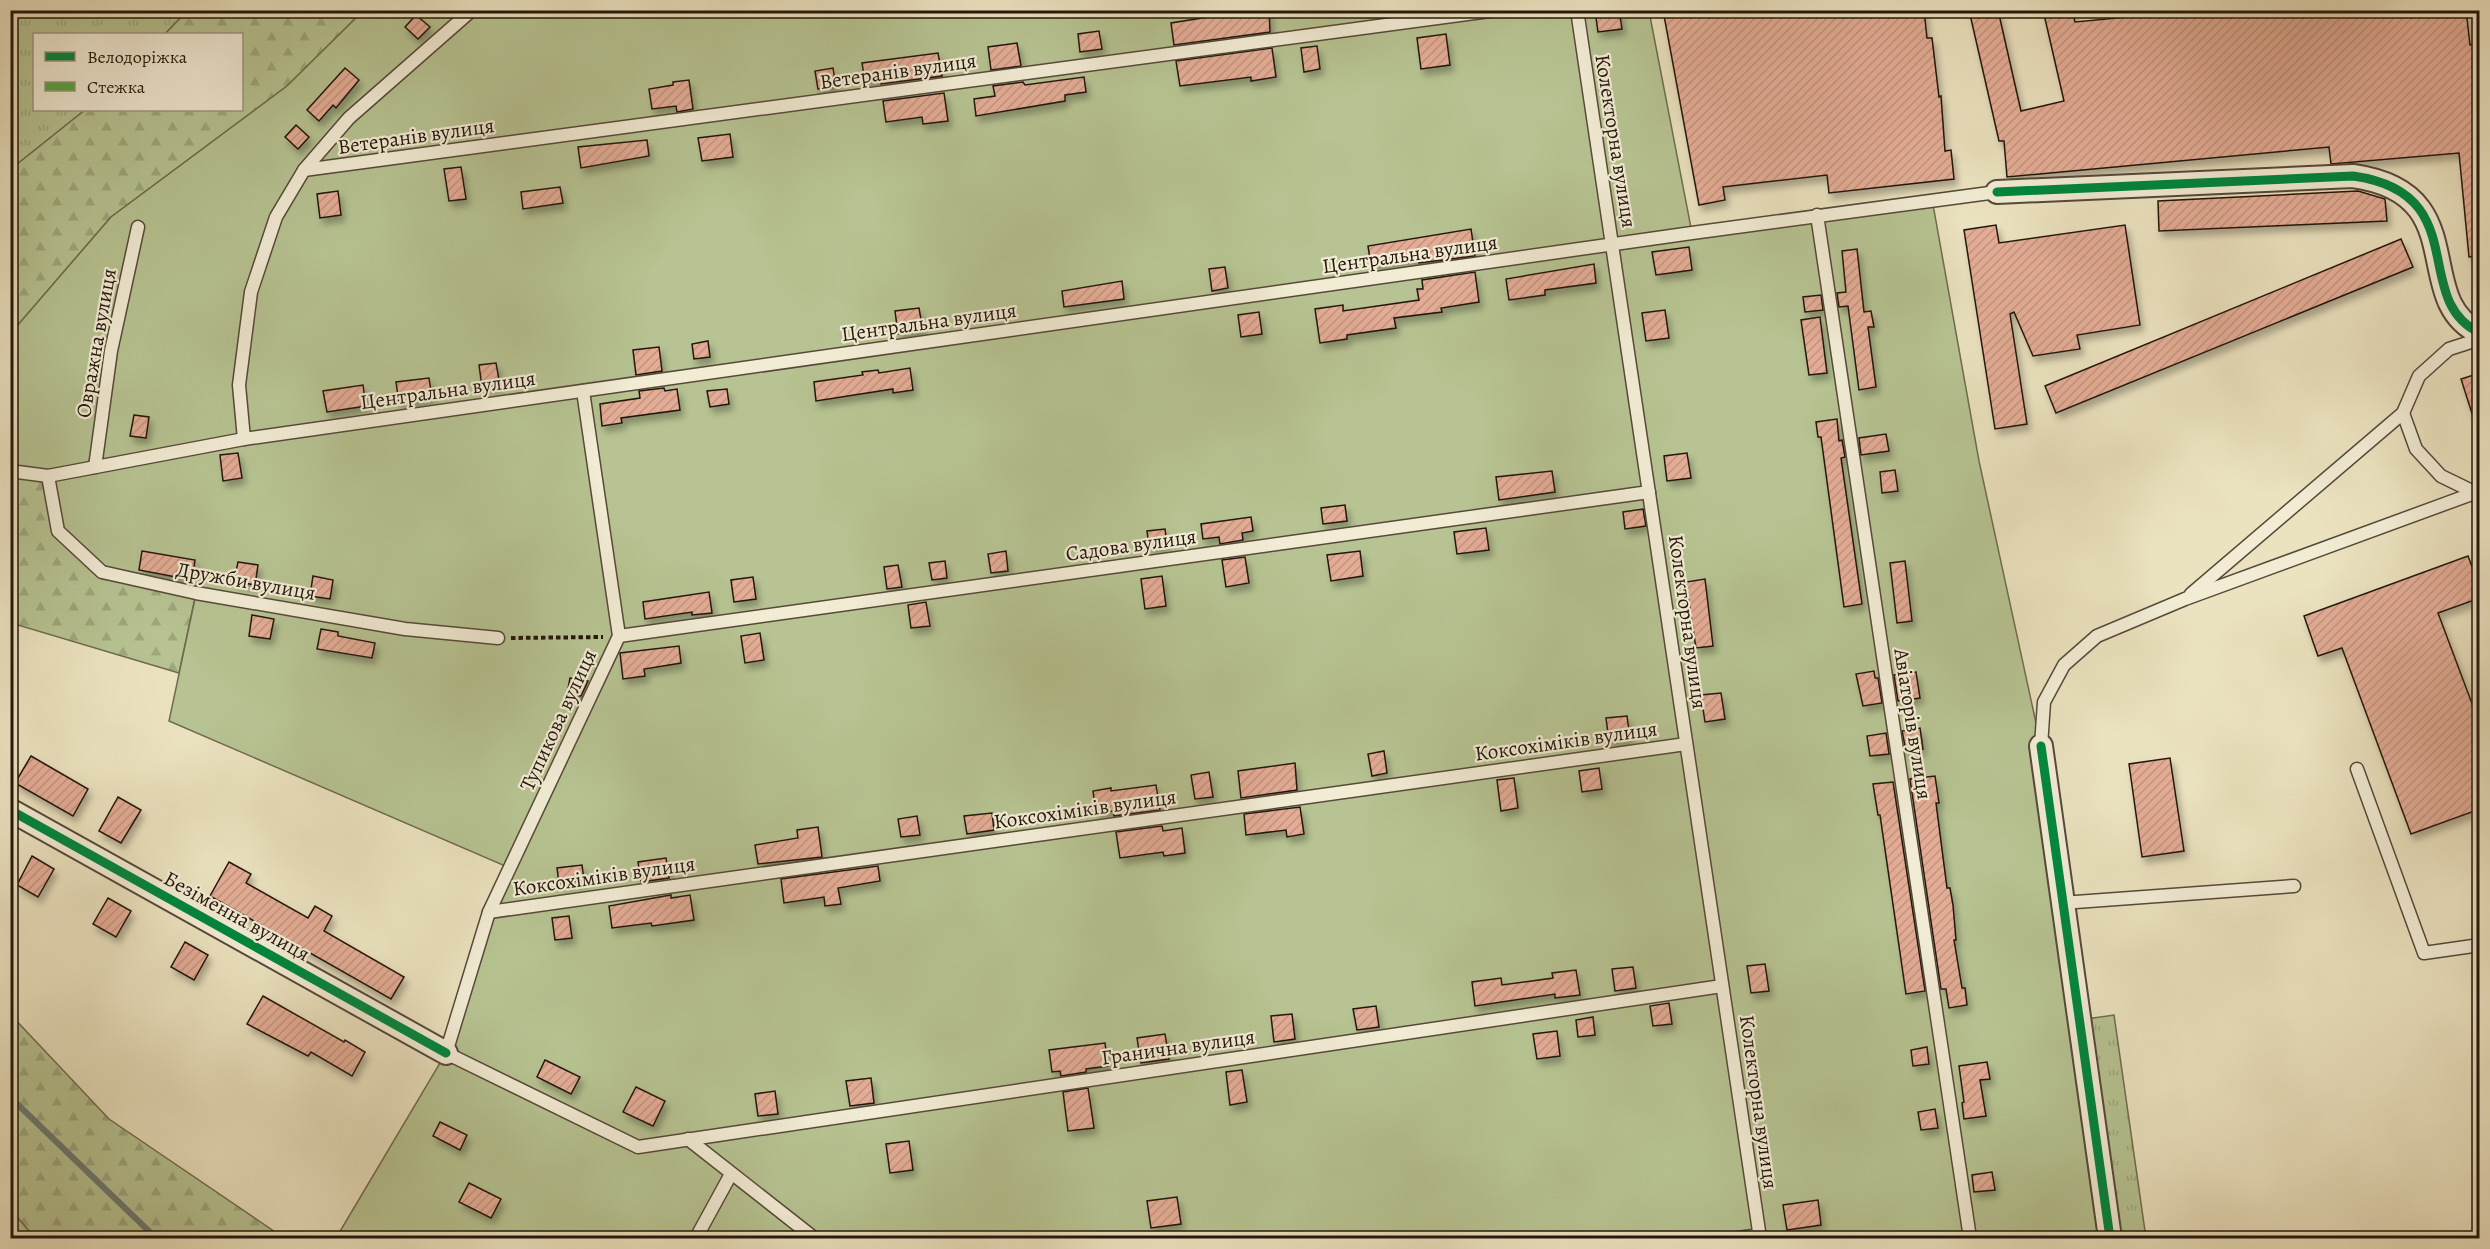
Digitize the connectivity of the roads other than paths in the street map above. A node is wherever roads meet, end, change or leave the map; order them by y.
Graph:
1 (472, 10) edge
2 (1497, 10) edge
3 (1576, 10) edge
4 (304, 170) junction
5 (1997, 192) joint
6 (1817, 215) junction
7 (138, 227) dead end
8 (1612, 245) junction
9 (2480, 333) edge
10 (2480, 339) edge
11 (583, 391) junction
12 (2403, 413) junction
13 (244, 439) junction
14 (95, 467) junction
15 (10, 471) edge
16 (48, 476) junction
17 (1648, 492) junction
18 (2478, 496) edge
19 (2185, 599) junction
20 (618, 636) junction
21 (498, 638) road end
22 (1686, 744) junction
23 (2041, 746) joint
24 (2357, 769) dead end
25 (10, 810) edge
26 (2294, 886) dead end
27 (2062, 903) junction
28 (489, 912) junction
29 (2480, 945) edge
30 (1722, 986) junction
31 (446, 1053) junction
32 (688, 1139) junction
33 (731, 1174) junction
34 (1760, 1237) edge
35 (696, 1239) edge
36 (814, 1239) edge
37 (1738, 1239) edge
38 (1970, 1239) edge
39 (2110, 1239) edge

1 - 4 lane
2 - 4 lane, Ветеранів вулиця
3 - 8 lane, Колекторна вулиця
4 - 13 lane
5 - 6 lane, Центральна вулиця
5 - 9 street
6 - 8 lane, Центральна вулиця
6 - 38 lane, Авіаторів вулиця
7 - 14 lane, Овражна вулиця
8 - 11 lane, Центральна вулиця
8 - 17 lane, Колекторна вулиця
10 - 12 lane
11 - 13 lane, Центральна вулиця
11 - 20 lane, Тупикова вулиця
12 - 18 lane
12 - 19 lane
13 - 14 lane, Центральна вулиця
14 - 16 lane, Центральна вулиця
15 - 16 lane, Центральна вулиця
16 - 21 lane, Дружби вулиця
17 - 20 lane, Садова вулиця
17 - 22 lane, Колекторна вулиця
18 - 19 lane
19 - 23 lane
20 - 28 lane, Тупикова вулиця
22 - 28 lane, Коксохіміків вулиця
22 - 30 lane, Колекторна вулиця
23 - 27 street
24 - 29 lane
25 - 31 street, Безіменна вулиця
26 - 27 lane
27 - 39 street
28 - 31 lane, Тупикова вулиця
30 - 32 lane, Гранична вулиця
30 - 34 lane, Колекторна вулиця
31 - 32 lane, Гранична вулиця
32 - 33 lane
33 - 35 lane
33 - 36 lane
34 - 37 lane

